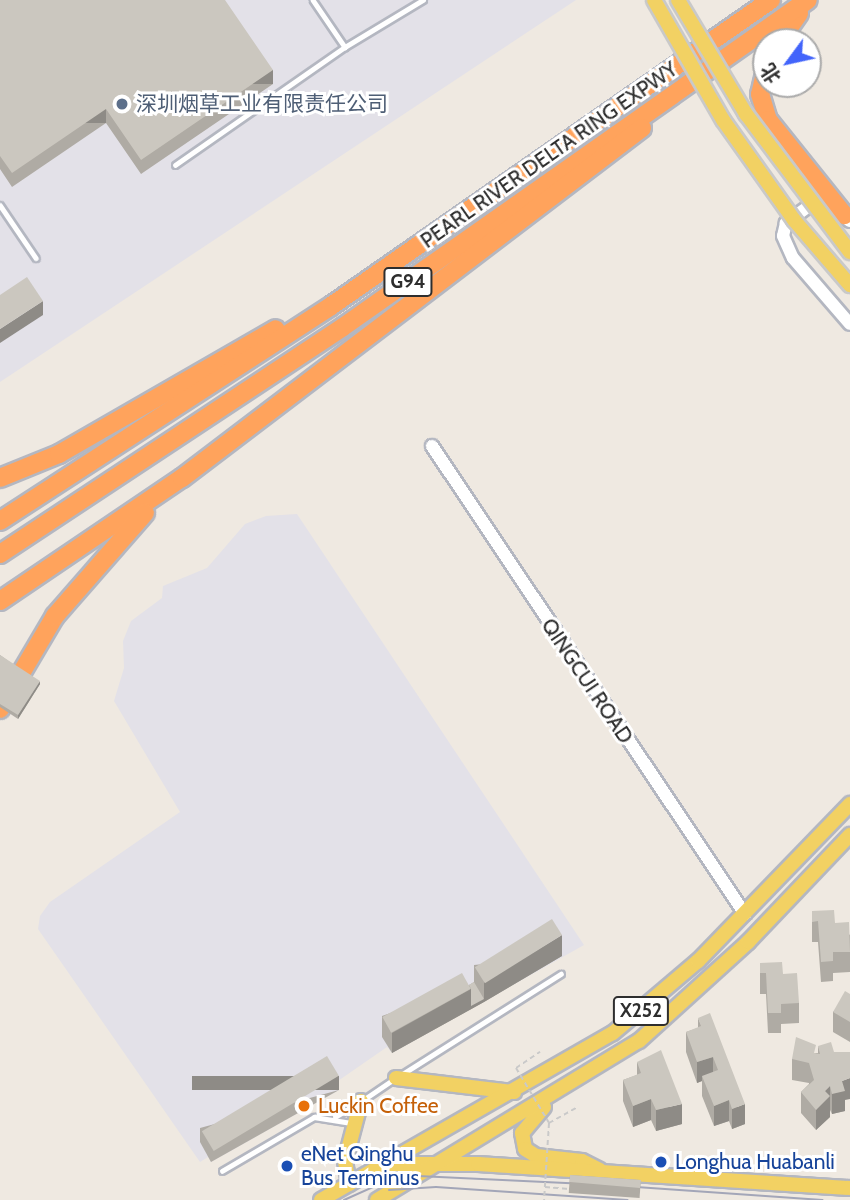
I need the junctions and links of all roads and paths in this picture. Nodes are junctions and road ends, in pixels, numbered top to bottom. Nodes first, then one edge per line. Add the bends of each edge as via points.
1 (313, 0) edge
2 (423, 0) edge
3 (654, 0) edge
4 (678, 0) edge
5 (771, 0) edge
6 (808, 0) edge
7 (789, 28) edge
8 (345, 47) junction
9 (675, 95) junction
10 (761, 98) edge
11 (175, 165) dead end
12 (0, 205) edge
13 (847, 218) edge
14 (430, 239) junction
15 (850, 252) edge
16 (36, 258) dead end
17 (850, 285) edge
18 (850, 324) edge
19 (432, 446) dead end
20 (0, 478) edge
21 (183, 478) junction
22 (0, 521) edge
23 (0, 554) edge
24 (0, 601) edge
25 (0, 709) edge
26 (850, 804) edge
27 (850, 835) edge
28 (745, 915) junction
29 (561, 974) dead end
30 (540, 1052) dead end
31 (396, 1078) junction
32 (514, 1092) junction
33 (556, 1094) junction
34 (360, 1101) junction
35 (576, 1108) dead end
36 (335, 1117) junction
37 (463, 1122) junction
38 (549, 1123) junction
39 (355, 1124) junction
40 (474, 1142) junction
41 (440, 1163) junction
42 (389, 1164) junction
43 (222, 1171) dead end
44 (604, 1173) junction
45 (349, 1184) junction
46 (545, 1187) junction
47 (850, 1188) edge
48 (570, 1189) edge
49 (321, 1200) edge
50 (377, 1200) edge
51 (544, 1200) edge

1 - 8 lane
2 - 8 lane
3 - 17 main road, bridge via 694,75 737,140 794,220
4 - 15 main road, bridge via 746,114
5 - 14 highway, PEARL RIVER DELTA RING EXPWY / G94
6 - 7 highway
6 - 9 highway, PEARL RIVER DELTA RING EXPWY / G94
8 - 11 lane
9 - 21 highway via 626,145
9 - 23 highway, PEARL RIVER DELTA RING EXPWY / G94 via 343,327
10 - 13 highway via 768,120
12 - 16 lane
13 - 18 street via 822,206 797,212 786,223 783,236 793,258
14 - 20 highway via 59,454
14 - 22 highway, PEARL RIVER DELTA RING EXPWY / G94
19 - 28 street, QINGCUI ROAD
21 - 24 highway
21 - 25 highway via 119,538 55,616
26 - 28 main road, X252
27 - 33 main road, X252 via 682,1006 639,1041
28 - 32 main road, X252 via 675,983 613,1033
29 - 31 lane
30 - 38 path, bridge via 516,1068
31 - 32 main road
31 - 34 lane
32 - 37 main road, X252
33 - 40 main road, X252
33 - 44 main road via 524,1129 524,1147 536,1156 588,1163
34 - 36 lane
34 - 39 main road
35 - 38 path
36 - 39 lane
36 - 43 lane via 314,1117
37 - 40 main road
37 - 42 main road, X252
38 - 46 path, bridge
39 - 45 main road via 345,1161
40 - 41 main road, X252
41 - 42 main road
41 - 44 main road
41 - 50 main road, X252
42 - 45 main road, X252
44 - 47 main road
45 - 49 main road, X252
46 - 48 path
46 - 51 path, bridge

